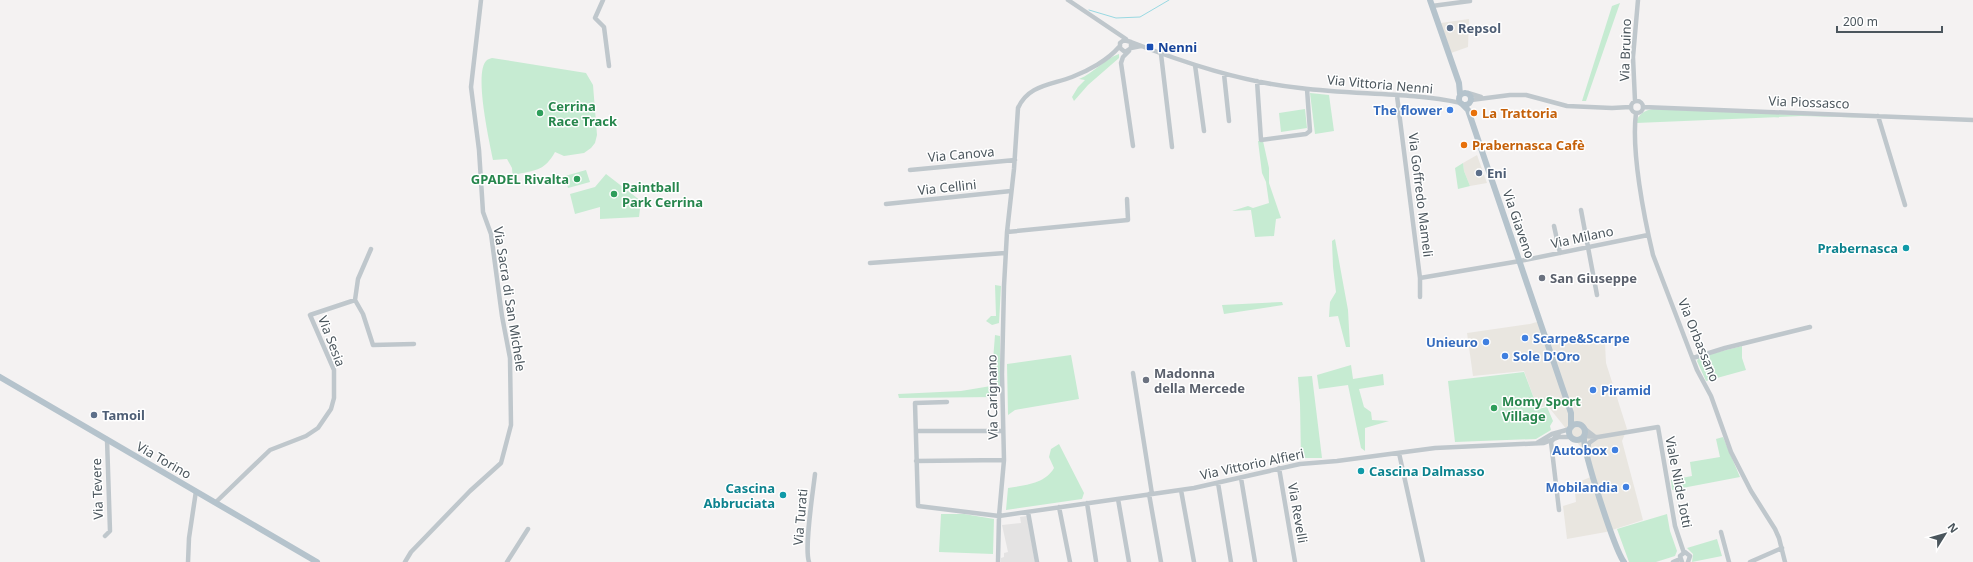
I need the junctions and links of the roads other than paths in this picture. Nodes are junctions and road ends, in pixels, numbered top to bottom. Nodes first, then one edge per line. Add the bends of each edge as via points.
1 (481, 0) edge
2 (603, 0) edge
3 (1068, 0) edge
4 (1638, 0) edge
5 (1470, 1) dead end
6 (1431, 3) edge
7 (1124, 40) junction
8 (1126, 48) junction
9 (1161, 54) junction
10 (1195, 65) junction
11 (609, 66) dead end
12 (1224, 74) junction
13 (1257, 81) junction
14 (1307, 89) junction
15 (1463, 94) junction
16 (1397, 96) junction
17 (1485, 97) junction
18 (1451, 101) junction
19 (1635, 101) junction
20 (1470, 102) junction
21 (1462, 104) junction
22 (1630, 107) junction
23 (1643, 107) junction
24 (1468, 110) junction
25 (1636, 113) junction
26 (1878, 116) junction
27 (1973, 120) edge
28 (1229, 121) dead end
29 (1204, 131) dead end
30 (1133, 146) dead end
31 (1172, 147) dead end
32 (1015, 160) junction
33 (910, 170) dead end
34 (1011, 191) junction
35 (1127, 198) dead end
36 (886, 204) dead end
37 (1905, 205) dead end
38 (1581, 210) dead end
39 (1554, 226) dead end
40 (1006, 232) junction
41 (1648, 235) junction
42 (1588, 247) junction
43 (371, 249) dead end
44 (1005, 253) junction
45 (1560, 253) junction
46 (1520, 261) junction
47 (870, 263) dead end
48 (1420, 278) junction
49 (1596, 295) dead end
50 (1420, 297) dead end
51 (355, 300) junction
52 (1810, 327) dead end
53 (414, 344) dead end
54 (1693, 358) junction
55 (1133, 373) dead end
56 (0, 377) edge
57 (947, 402) dead end
58 (1571, 413) junction
59 (1570, 428) junction
60 (1583, 430) junction
61 (916, 431) junction
62 (1003, 431) junction
63 (1559, 433) junction
64 (1598, 437) junction
65 (1573, 438) junction
66 (107, 439) junction
67 (1551, 442) junction
68 (1535, 443) junction
69 (1399, 453) junction
70 (1004, 460) junction
71 (916, 461) junction
72 (1589, 466) junction
73 (1278, 468) junction
74 (815, 474) dead end
75 (1241, 478) junction
76 (1218, 483) junction
77 (1181, 490) junction
78 (196, 491) junction
79 (1151, 494) junction
80 (1118, 499) junction
81 (216, 502) junction
82 (1087, 503) junction
83 (1059, 507) junction
84 (1559, 510) dead end
85 (1028, 512) junction
86 (999, 516) junction
87 (528, 529) dead end
88 (1721, 532) dead end
89 (105, 536) dead end
90 (1782, 548) junction
91 (1684, 553) junction
92 (1096, 561) dead end
93 (1622, 561) edge
94 (1681, 561) edge
95 (188, 562) edge
96 (317, 562) edge
97 (405, 562) edge
98 (507, 562) edge
99 (810, 562) edge
100 (998, 562) edge
101 (1037, 562) edge
102 (1070, 562) edge
103 (1129, 562) edge
104 (1162, 562) edge
105 (1194, 562) edge
106 (1231, 562) edge
107 (1255, 562) edge
108 (1295, 562) edge
109 (1423, 562) edge
110 (1673, 562) edge
111 (1688, 562) edge
112 (1729, 562) edge
113 (1750, 562) edge
114 (1785, 562) edge

1 - 97 street, Via Sacra di San Michele via 471,86 483,212 491,234 510,358 511,429 501,463 470,491 411,552
2 - 11 street via 595,18 604,27
3 - 7 street
4 - 19 street, Via Bruino via 1633,57
5 - 6 street
6 - 15 main road, Via Giaveno
7 - 8 street, Via Vittoria Nenni
7 - 8 street
8 - 9 street, Via Vittoria Nenni via 1140,46
8 - 30 street via 1121,63
8 - 32 street, Via Carignano via 1114,52 1090,69 1037,88 1025,96 1018,108
9 - 10 street, Via Vittoria Nenni
9 - 31 street
10 - 12 street, Via Vittoria Nenni
10 - 29 street
12 - 13 street, Via Vittoria Nenni
12 - 28 street
13 - 14 street, Via Vittoria Nenni
13 - 14 street, Via Vittoria Nenni via 1262,140 1306,134 1310,131
14 - 16 street, Via Vittoria Nenni
15 - 17 street
15 - 18 street
15 - 20 main road, Via Giaveno
15 - 21 main road, Via Giaveno
16 - 18 street, Via Vittoria Nenni
16 - 48 street, Via Goffredo Mameli
17 - 20 street
17 - 22 street via 1526,95 1567,106
18 - 21 street, Via Vittoria Nenni
19 - 22 street
19 - 23 street via 1641,102
20 - 21 main road
20 - 24 main road
21 - 24 main road, Via Giaveno
22 - 25 street
23 - 25 street
23 - 26 street, Via Piossasco
24 - 46 main road, Via Giaveno
25 - 41 street, Via Orbassano via 1634,139
26 - 27 street, Via Piossasco
26 - 37 street
32 - 33 street, Via Canova
32 - 34 street, Via Carignano
34 - 36 street, Via Cellini
34 - 40 street, Via Carignano
35 - 40 street via 1128,220
38 - 42 street
39 - 45 street
40 - 44 street, Via Carignano
41 - 42 street, Via Milano
41 - 54 street, Via Orbassano via 1653,255
42 - 45 street, Via Milano
42 - 49 street
43 - 51 street via 358,280
44 - 47 street
44 - 62 street, Via Carignano
45 - 46 street, Via Milano
46 - 48 street, Via Milano
46 - 58 main road, Via Giaveno
48 - 50 street, Via Goffredo Mameli
51 - 53 street via 374,345
51 - 81 street, Via Sesia via 310,315 334,370 334,398 331,409 322,423 306,436 270,450
52 - 54 street
54 - 90 street, Via Orbassano via 1711,396 1731,452 1775,529
55 - 79 street
56 - 66 main road, Via Torino
57 - 61 street via 915,403
58 - 59 main road, Via Giaveno
58 - 60 main road, Via Giaveno
59 - 60 main road via 1574,425
59 - 63 street, Via Vittorio Alfieri
59 - 65 main road, Via Giaveno
60 - 64 street
60 - 65 main road via 1580,440
60 - 72 main road, Via Giaveno
61 - 62 street
61 - 71 street
62 - 70 street, Via Carignano
63 - 67 street, Via Vittorio Alfieri
63 - 68 street, Via Vittorio Alfieri
64 - 72 street, Via Giaveno via 1587,445
64 - 91 street, Viale Nilde Iotti via 1658,427 1675,526
65 - 67 street, Via Vittorio Alfieri via 1560,437
65 - 72 main road, Via Giaveno via 1580,446
66 - 78 main road, Via Torino
66 - 89 street, Via Tevere via 110,531
67 - 68 street, Via Vittorio Alfieri
67 - 84 street
68 - 69 street, Via Vittorio Alfieri via 1435,448
69 - 73 street, Via Vittorio Alfieri
69 - 109 street
70 - 71 street
70 - 86 street, Via Carignano
71 - 86 street, Via Vittorio Alfieri via 918,506
72 - 93 main road, Via Giaveno
73 - 75 street, Via Vittorio Alfieri
73 - 108 street, Via Revelli
74 - 99 street, Via Turati via 809,527
75 - 76 street, Via Vittorio Alfieri
75 - 107 street
76 - 77 street, Via Vittorio Alfieri
76 - 106 street
77 - 79 street, Via Vittorio Alfieri
77 - 105 street
78 - 81 main road, Via Torino
78 - 95 street
79 - 80 street, Via Vittorio Alfieri
79 - 104 street
80 - 82 street, Via Vittorio Alfieri
80 - 103 street
81 - 96 main road, Via Torino
82 - 83 street, Via Vittorio Alfieri
82 - 92 street
83 - 85 street, Via Vittorio Alfieri
83 - 102 street
85 - 86 street, Via Vittorio Alfieri
85 - 101 street
86 - 100 street, Via Carignano
87 - 98 street
88 - 112 street
90 - 113 street
90 - 114 street, Via Orbassano
91 - 94 street via 1681,554
91 - 111 street, Viale Nilde Iotti via 1690,556
94 - 110 street

